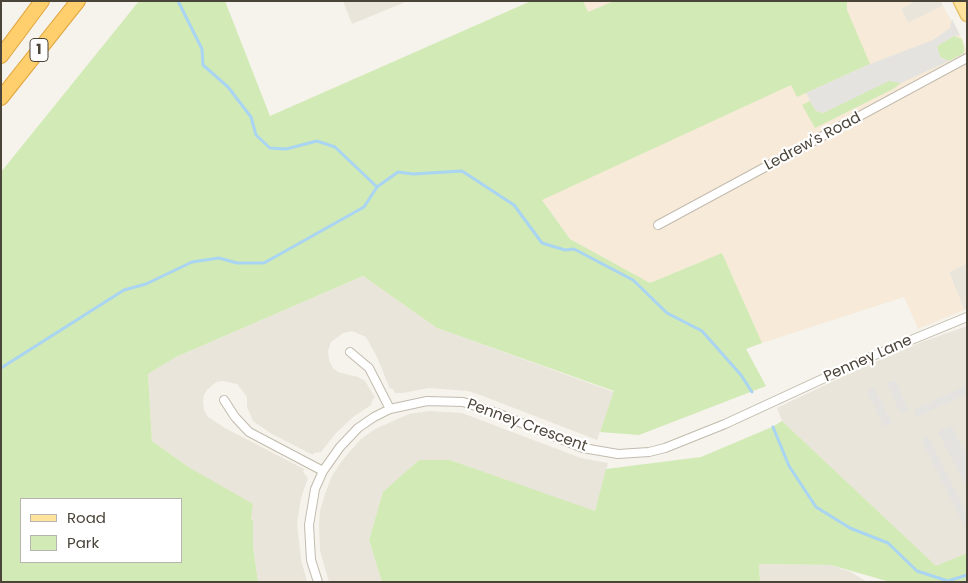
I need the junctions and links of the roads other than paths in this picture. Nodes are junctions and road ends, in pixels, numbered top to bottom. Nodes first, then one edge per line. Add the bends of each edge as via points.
1 (42, 1) edge
2 (78, 1) edge
3 (960, 1) edge
4 (967, 15) edge
5 (1, 56) edge
6 (967, 58) edge
7 (1, 98) edge
8 (658, 225) dead end
9 (967, 317) edge
10 (350, 352) dead end
11 (224, 400) dead end
12 (771, 402) joint
13 (390, 409) junction
14 (323, 471) junction
15 (318, 582) edge

1 - 5 highway, 1
2 - 7 highway, 1
3 - 4 main road
6 - 8 street, Ledrew's Road
9 - 12 street, Penney Lane
10 - 13 street via 369,368
11 - 14 street via 249,432
12 - 13 street, Penney Crescent via 665,448 634,454 583,448 463,402 426,401
13 - 14 street, Penney Crescent via 358,428
14 - 15 street, Penney Crescent via 315,489 309,525

